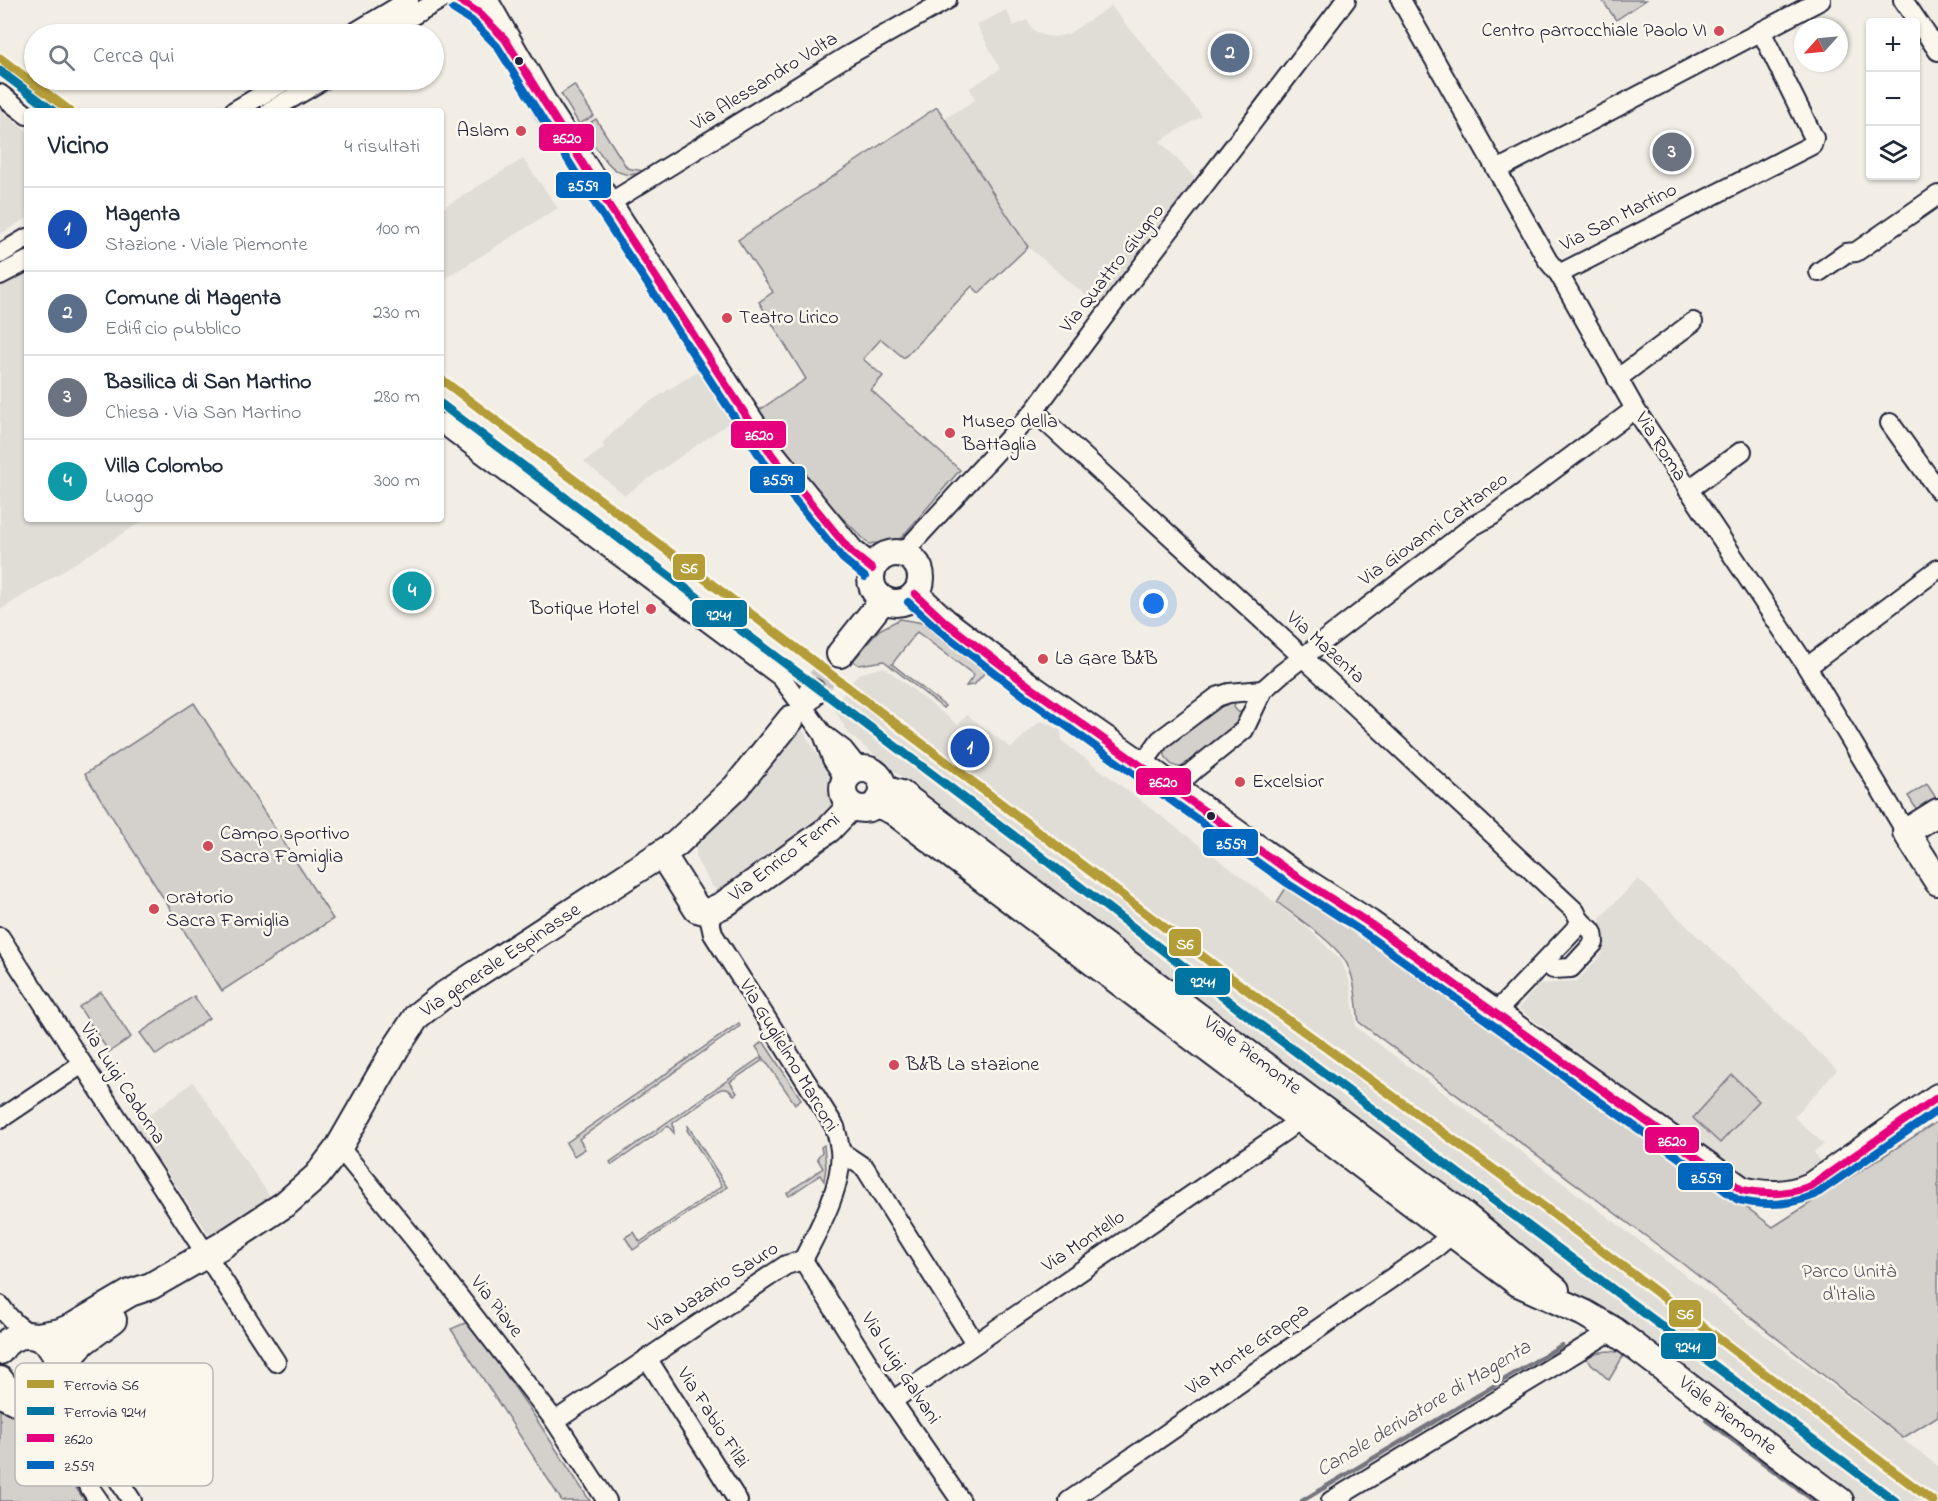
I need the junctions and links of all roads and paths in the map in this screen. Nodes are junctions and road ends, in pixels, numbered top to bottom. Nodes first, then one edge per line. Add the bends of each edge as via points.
1 (409, 0) edge
2 (440, 0) edge
3 (459, 0) edge
4 (484, 0) edge
5 (947, 0) edge
6 (1346, 0) edge
7 (1401, 0) edge
8 (1821, 0) edge
9 (1904, 0) edge
10 (386, 15) junction
11 (370, 24) edge
12 (379, 24) edge
13 (398, 24) edge
14 (1761, 31) junction
15 (506, 39) junction
16 (1938, 51) edge
17 (270, 90) edge
18 (306, 90) edge
19 (0, 94) edge
20 (239, 108) edge
21 (275, 108) edge
22 (24, 113) edge
23 (1497, 170) junction
24 (1938, 195) edge
25 (608, 204) junction
26 (24, 240) edge
27 (0, 254) edge
28 (24, 263) edge
29 (1819, 272) dead end
30 (1559, 274) junction
31 (0, 275) edge
32 (1693, 322) dead end
33 (1617, 379) junction
34 (1635, 409) junction
35 (1034, 411) junction
36 (1890, 423) dead end
37 (444, 425) edge
38 (1742, 451) dead end
39 (1688, 490) junction
40 (1938, 490) edge
41 (902, 554) junction
42 (872, 569) junction
43 (1938, 569) edge
44 (915, 594) junction
45 (883, 600) junction
46 (840, 654) tunnel mouth
47 (1301, 658) junction
48 (1807, 667) junction
49 (1263, 690) junction
50 (791, 719) dead end
51 (1142, 765) junction
52 (852, 774) junction
53 (1174, 788) junction
54 (880, 797) junction
55 (851, 806) junction
56 (1938, 812) edge
57 (1906, 832) junction
58 (669, 849) junction
59 (1938, 882) edge
60 (713, 910) junction
61 (0, 937) edge
62 (1495, 1013) junction
63 (82, 1064) junction
64 (1938, 1097) edge
65 (1305, 1109) junction
66 (0, 1119) edge
67 (339, 1147) junction
68 (841, 1152) junction
69 (1459, 1225) junction
70 (206, 1254) junction
71 (803, 1260) junction
72 (151, 1286) junction
73 (0, 1305) edge
74 (1613, 1330) junction
75 (37, 1336) junction
76 (975, 1343) junction
77 (0, 1350) edge
78 (647, 1358) junction
79 (276, 1362) dead end
80 (58, 1363) edge
81 (65, 1363) edge
82 (892, 1401) junction
83 (555, 1421) junction
84 (89, 1486) edge
85 (122, 1486) edge
86 (99, 1501) edge
87 (132, 1501) edge
88 (607, 1501) edge
89 (738, 1501) edge
90 (961, 1501) edge
91 (1069, 1501) edge
92 (1331, 1501) edge
93 (1840, 1501) edge

1 - 10 street
2 - 13 street
3 - 15 street
4 - 15 street
5 - 25 street, Via Alessandro Volta via 847,56
6 - 35 street, Via Quattro Giugno
7 - 23 street, Via Roma
8 - 14 street
9 - 16 street
10 - 11 street
10 - 12 street
14 - 23 street
14 - 30 street, Via San Martino via 1814,138 1812,145
15 - 25 street
17 - 20 street
18 - 21 street
19 - 22 street
23 - 30 street, Via Roma
24 - 29 street via 1856,252 1846,253
25 - 42 street via 772,455 851,552
26 - 27 street
28 - 31 street
30 - 33 street, Via Roma
32 - 33 street
33 - 34 street, Via Roma
34 - 39 street, Via Roma
34 - 47 street, Via Giovanni Cattaneo via 1473,526
35 - 41 street, Via Quattro Giugno
35 - 47 street, Via Mazenta
36 - 40 street
37 - 52 street via 781,676 823,734 844,750
38 - 39 street
39 - 48 street, Via Roma
41 - 42 street via 885,555
41 - 44 street via 920,571
42 - 45 street via 873,589
43 - 48 street
44 - 45 street via 901,603
44 - 51 street via 1000,664
45 - 46 street
47 - 49 street, Via Giovanni Cattaneo
47 - 62 street, Via Mazenta via 1536,874 1575,911 1581,923 1592,929 1594,943 1571,968 1553,969 1545,962
48 - 57 street, Via Roma
49 - 51 street via 1217,697 1160,740
49 - 53 street, Via Giovanni Cattaneo via 1244,730
50 - 58 street, Via generale Espinasse via 736,787
51 - 53 street
52 - 54 street via 868,770 876,774 881,781
52 - 55 street via 843,787
53 - 62 street
54 - 55 street via 864,810
54 - 65 street, Viale Piemonte via 901,794
55 - 60 street, Via Enrico Fermi via 830,829
56 - 57 street
57 - 59 street, Via Roma
58 - 60 street, Via Guglielmo Marconi
58 - 67 street, Via generale Espinasse via 417,1016
60 - 68 street, Via Guglielmo Marconi via 713,934 836,1127
61 - 63 street, Via Luigi Cadorna
62 - 64 street via 1725,1179 1742,1190 1761,1195 1777,1196 1811,1186
63 - 66 street
63 - 70 street, Via Luigi Cadorna
65 - 69 street, Viale Piemonte
65 - 76 street, Via Montello via 1286,1130
67 - 70 street, Via generale Espinasse via 317,1176 285,1204
67 - 83 street, Via Piave
68 - 71 street, Via Nazario Sauro via 836,1186
68 - 76 street, Via Guglielmo Marconi via 865,1168
69 - 74 street, Viale Piemonte
69 - 91 street, Via Monte Grappa via 1428,1252
70 - 72 street, Via generale Espinasse
70 - 79 street, Via Luigi Cadorna
71 - 78 street, Via Nazario Sauro via 786,1265
71 - 82 street, Via Luigi Galvani
72 - 75 street, Via generale Espinasse via 130,1293 74,1326
72 - 81 street, Via generale Espinasse via 141,1299 83,1342
73 - 75 street via 15,1324
74 - 92 street
74 - 93 street, Viale Piemonte
75 - 77 street, Via generale Espinasse via 10,1339
75 - 80 street via 45,1341
76 - 82 street, Via Montello
78 - 83 street, Via Nazario Sauro
78 - 89 street, Via Fabio Filzi
82 - 90 street, Via Luigi Galvani
83 - 88 street, Via Piave
84 - 86 street
85 - 87 street

